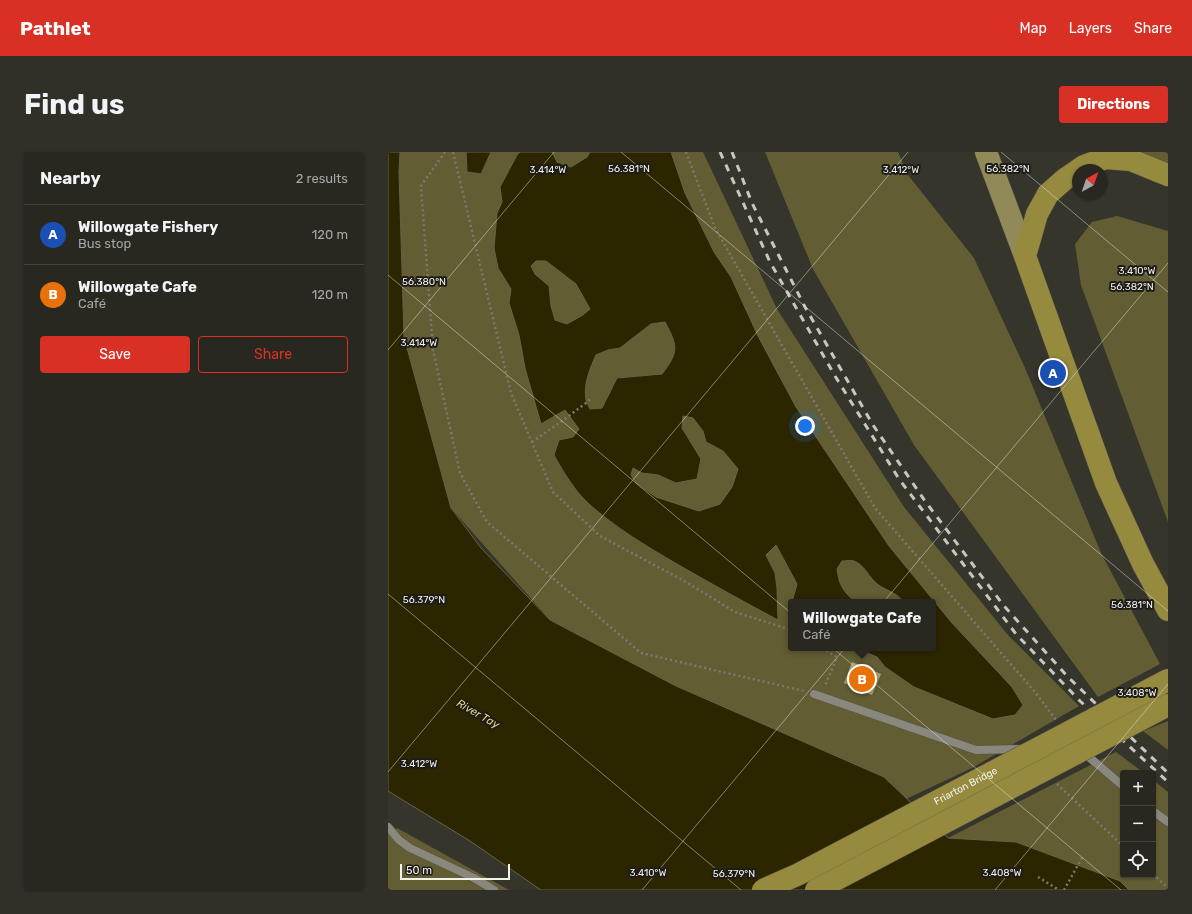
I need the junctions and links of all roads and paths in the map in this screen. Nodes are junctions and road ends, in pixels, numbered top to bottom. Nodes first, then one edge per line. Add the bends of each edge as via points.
1 (445, 152) edge
2 (453, 152) edge
3 (686, 152) edge
4 (986, 152) edge
5 (1126, 156) edge
6 (1168, 176) edge
7 (1025, 256) junction
8 (591, 400) dead end
9 (532, 442) junction
10 (1168, 610) edge
11 (788, 629) edge
12 (827, 651) edge
13 (1168, 680) edge
14 (817, 695) junction
15 (1168, 706) edge
16 (1058, 722) dead end
17 (1076, 746) dead end
18 (1060, 747) dead end
19 (1054, 781) dead end
20 (1120, 783) edge
21 (1156, 814) edge
22 (1168, 822) edge
23 (388, 828) edge
24 (1120, 843) edge
25 (1083, 856) dead end
26 (1038, 876) dead end
27 (1156, 877) edge
28 (1168, 888) edge
29 (494, 890) edge
30 (764, 890) edge
31 (816, 890) edge
32 (1059, 890) edge
33 (1064, 890) edge

1 - 14 path via 422,186 433,350 460,473 487,522 641,653
2 - 9 path via 511,393
3 - 16 path via 715,228 875,508 1035,692
4 - 7 main road
5 - 6 highway
5 - 7 highway via 1106,158 1084,166 1048,194 1037,214
7 - 10 highway via 1106,483 1143,564
8 - 9 path
9 - 11 path via 553,492 600,536 686,582 735,612
12 - 14 path via 837,657
13 - 30 highway, Friarton Bridge, bridge
14 - 18 lane via 976,750
15 - 31 highway, bridge
17 - 20 lane
19 - 24 path
21 - 22 lane
23 - 29 lane via 410,848
25 - 33 path
26 - 32 path
27 - 28 path

